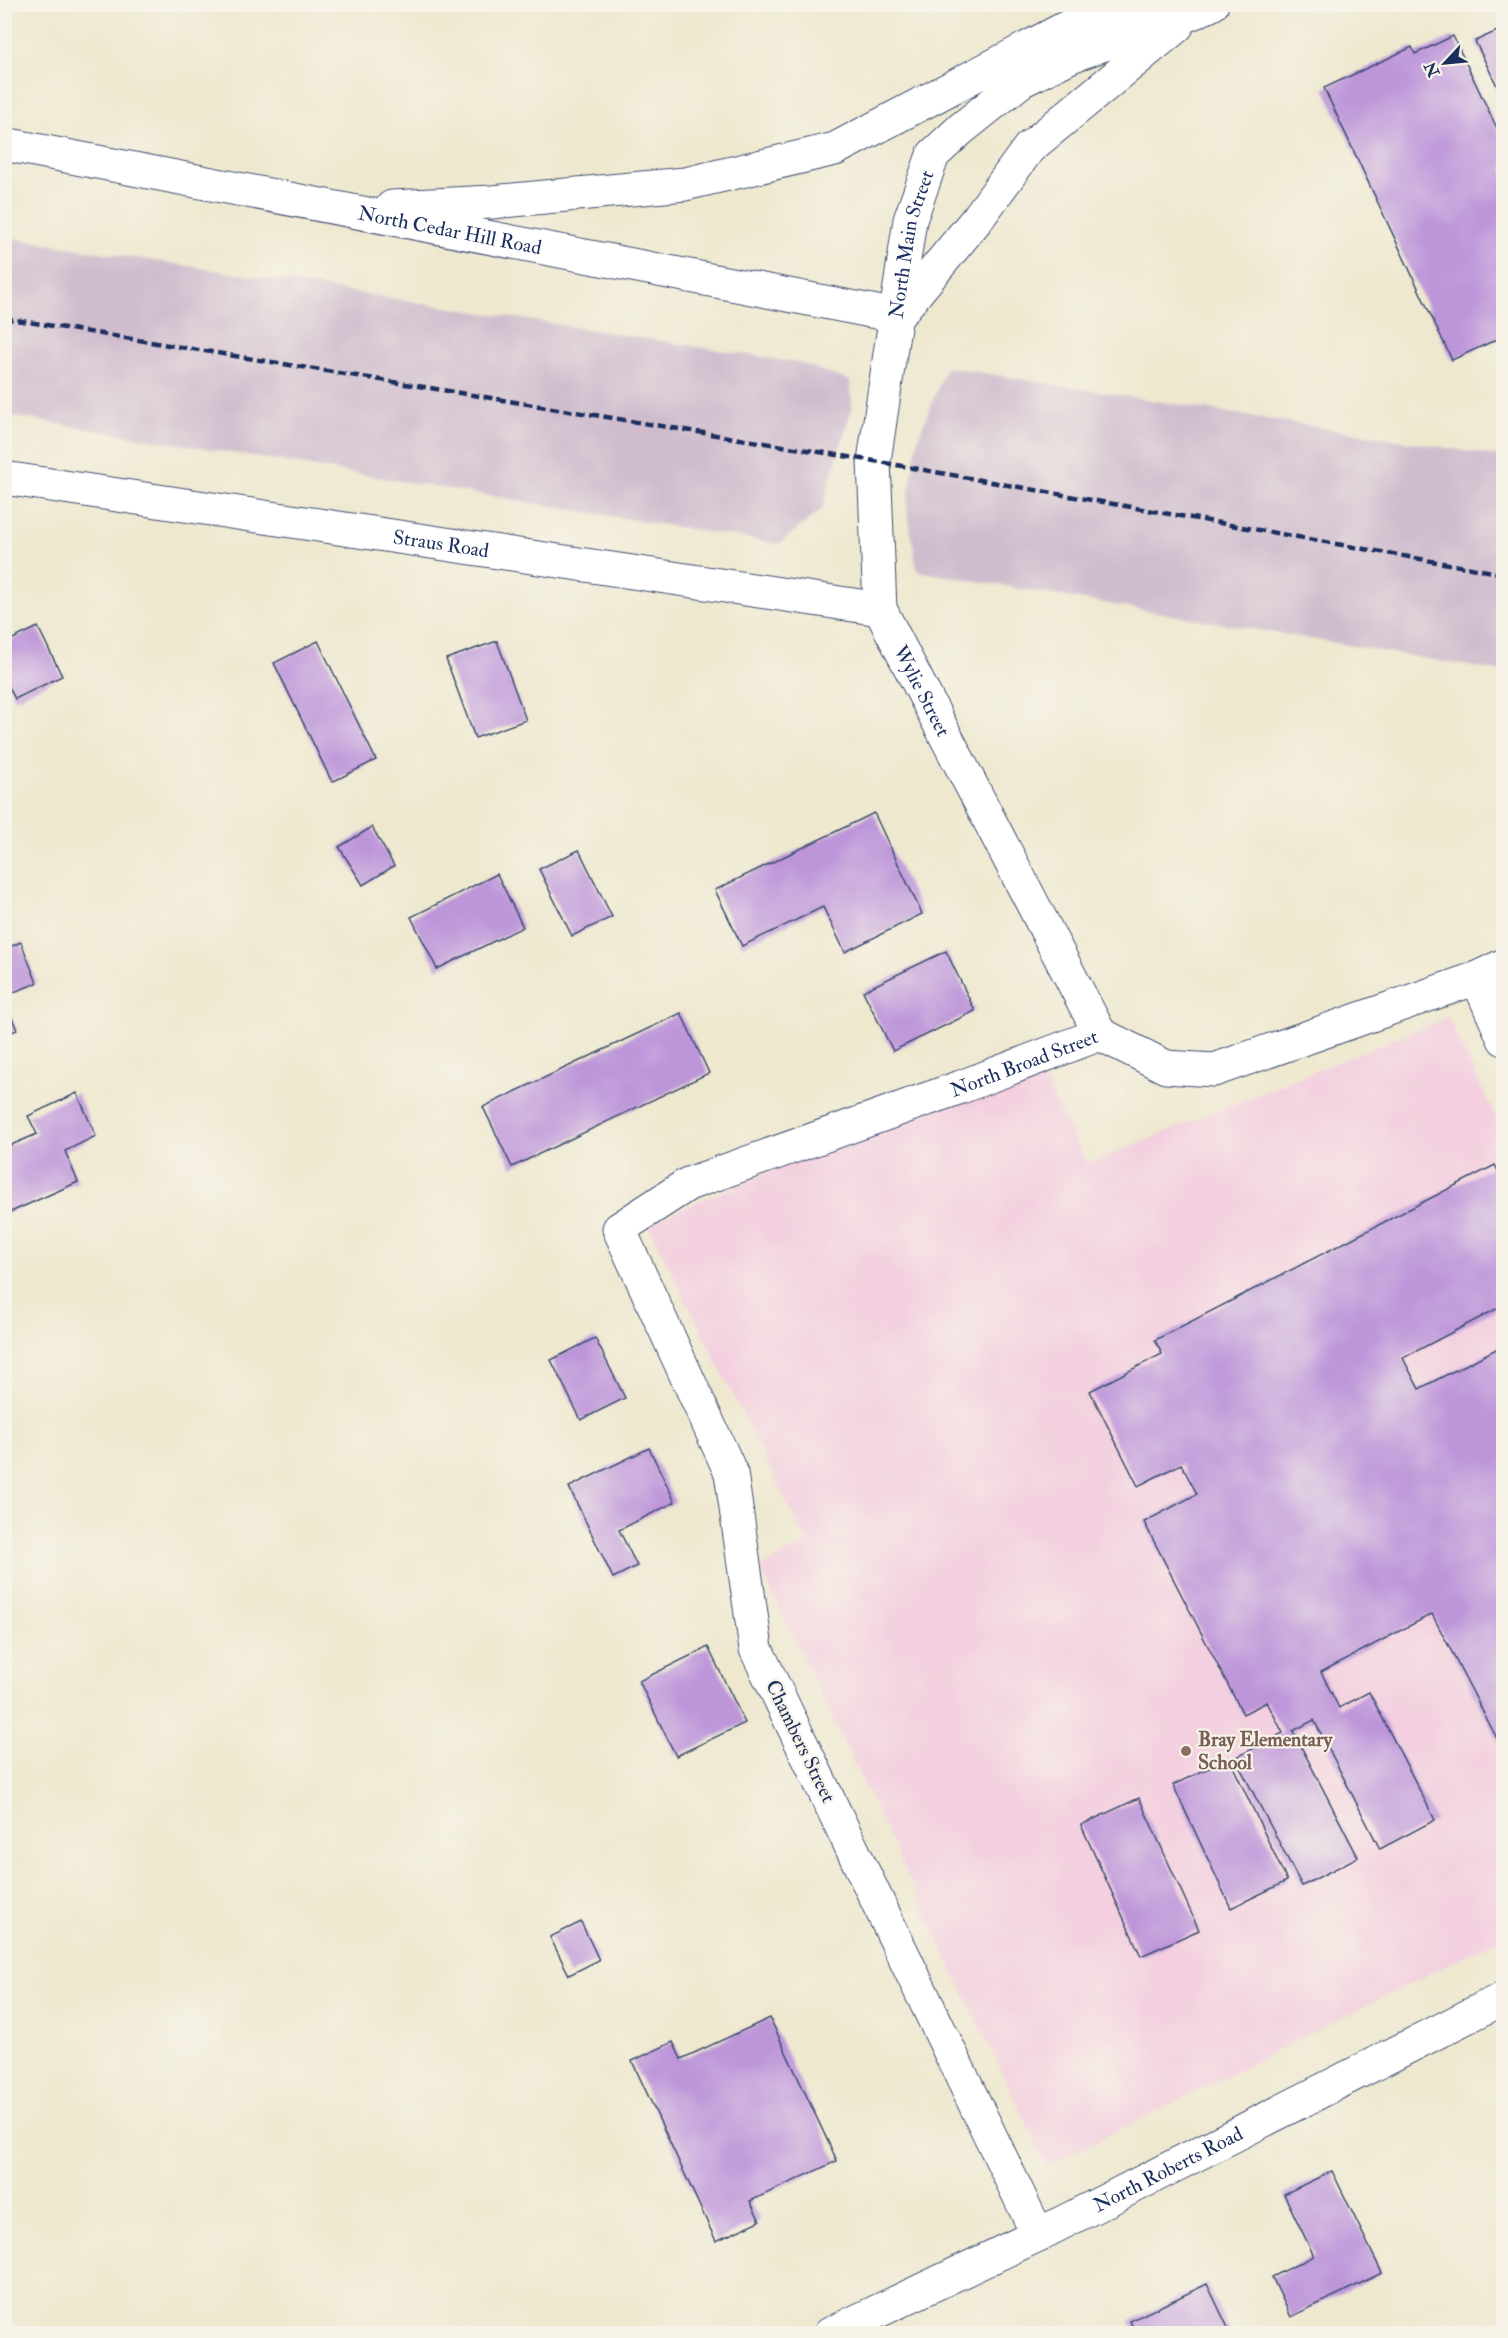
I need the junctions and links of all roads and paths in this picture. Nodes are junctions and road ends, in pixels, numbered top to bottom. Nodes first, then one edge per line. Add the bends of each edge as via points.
1 (1202, 9) edge
2 (4, 144) edge
3 (343, 210) junction
4 (897, 316) junction
5 (4, 478) edge
6 (880, 609) junction
7 (1490, 971) edge
8 (1100, 1034) junction
9 (1503, 1039) edge
10 (619, 1229) joint
11 (1503, 1998) edge
12 (1038, 2235) junction
13 (830, 2334) edge

1 - 3 street via 1094,13 835,149 731,174 685,184 492,202
1 - 4 street, North Main Street via 1029,148 978,218
1 - 4 street, North Main Street via 1071,56 1022,81 933,155 910,220
2 - 3 street, North Cedar Hill Road
3 - 4 street, North Cedar Hill Road
4 - 6 street, Wylie Street via 874,461
5 - 6 street, Straus Road
6 - 8 street, Wylie Street
7 - 8 street, North Broad Street via 1214,1070 1167,1067
7 - 9 street
8 - 10 street, North Broad Street via 688,1184
10 - 12 street, Chambers Street via 731,1473 756,1649
11 - 12 street, North Roberts Road
12 - 13 street, North Roberts Road

